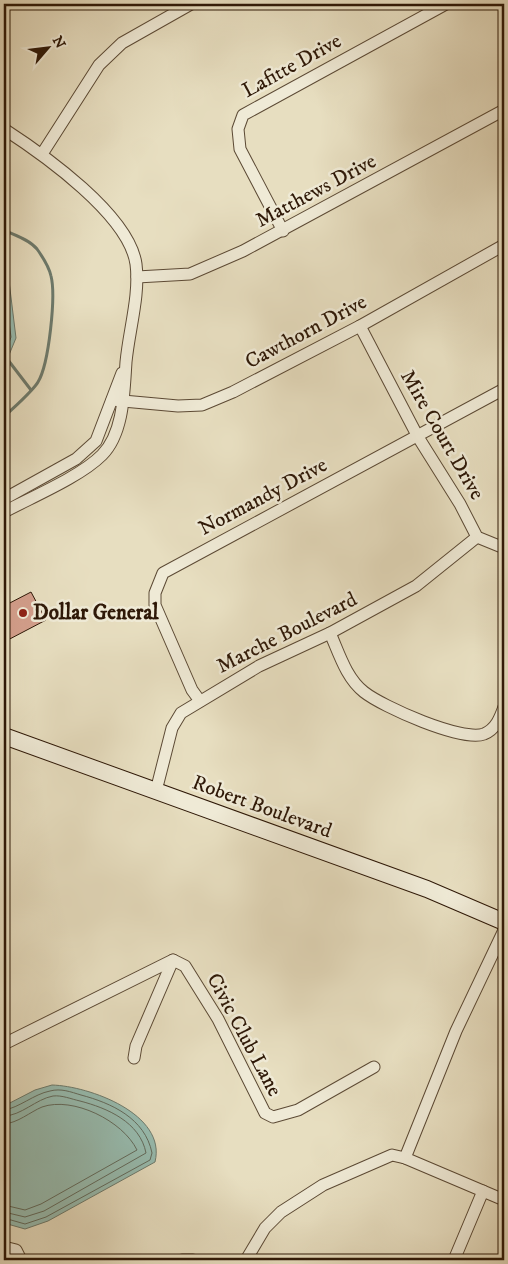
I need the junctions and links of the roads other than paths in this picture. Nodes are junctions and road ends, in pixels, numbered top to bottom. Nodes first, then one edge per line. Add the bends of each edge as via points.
1 (191, 4) edge
2 (446, 4) edge
3 (504, 110) edge
4 (4, 129) edge
5 (42, 154) junction
6 (283, 231) junction
7 (504, 245) edge
8 (137, 278) junction
9 (360, 326) junction
10 (126, 362) junction
11 (504, 389) edge
12 (112, 400) junction
13 (124, 402) junction
14 (418, 437) junction
15 (42, 486) junction
16 (4, 499) edge
17 (4, 512) edge
18 (477, 537) junction
19 (504, 548) edge
20 (330, 633) junction
21 (200, 701) junction
22 (504, 707) edge
23 (4, 736) edge
24 (156, 791) junction
25 (504, 922) edge
26 (504, 930) edge
27 (173, 960) junction
28 (4, 1044) edge
29 (134, 1058) dead end
30 (374, 1067) dead end
31 (405, 1158) junction
32 (483, 1191) junction
33 (504, 1200) edge
34 (4, 1247) edge
35 (21, 1260) edge
36 (182, 1260) edge
37 (192, 1260) edge
38 (246, 1260) edge
39 (454, 1260) edge

1 - 5 street via 122,43 99,65
2 - 6 street, Lafitte Drive via 243,115 238,129 240,149
3 - 6 street, Matthews Drive
4 - 5 street
5 - 8 street via 124,232 131,244
6 - 8 street, Matthews Drive via 190,274
7 - 9 street, Cawthorn Drive
8 - 10 street
9 - 13 street, Cawthorn Drive via 202,405
9 - 14 street, Mire Court Drive
10 - 12 street
10 - 13 street
11 - 14 street, Normandy Drive
12 - 13 street, Cawthorn Drive
12 - 15 street via 96,441
13 - 15 street via 111,445 102,456 84,469
14 - 18 street, Mire Court Drive
14 - 21 street, Normandy Drive via 163,573 154,593 155,605 192,690
15 - 16 street
15 - 17 street
18 - 19 street
18 - 20 street, Marche Boulevard via 416,586
20 - 21 street, Marche Boulevard via 259,666
20 - 22 street via 350,677 364,692 420,722 472,737 494,728
21 - 24 street, Marche Boulevard via 181,713 172,728
23 - 24 main road, Robert Boulevard
24 - 25 main road, Robert Boulevard via 427,889
26 - 31 street via 456,1031
27 - 28 street
27 - 29 street via 136,1046
27 - 30 street, Civic Club Lane via 185,966 218,1018 265,1113 273,1117 298,1110
31 - 32 street
31 - 38 street via 392,1155 323,1185 281,1212 265,1228
32 - 33 street
32 - 39 street
34 - 35 street via 16,1250
36 - 37 street

